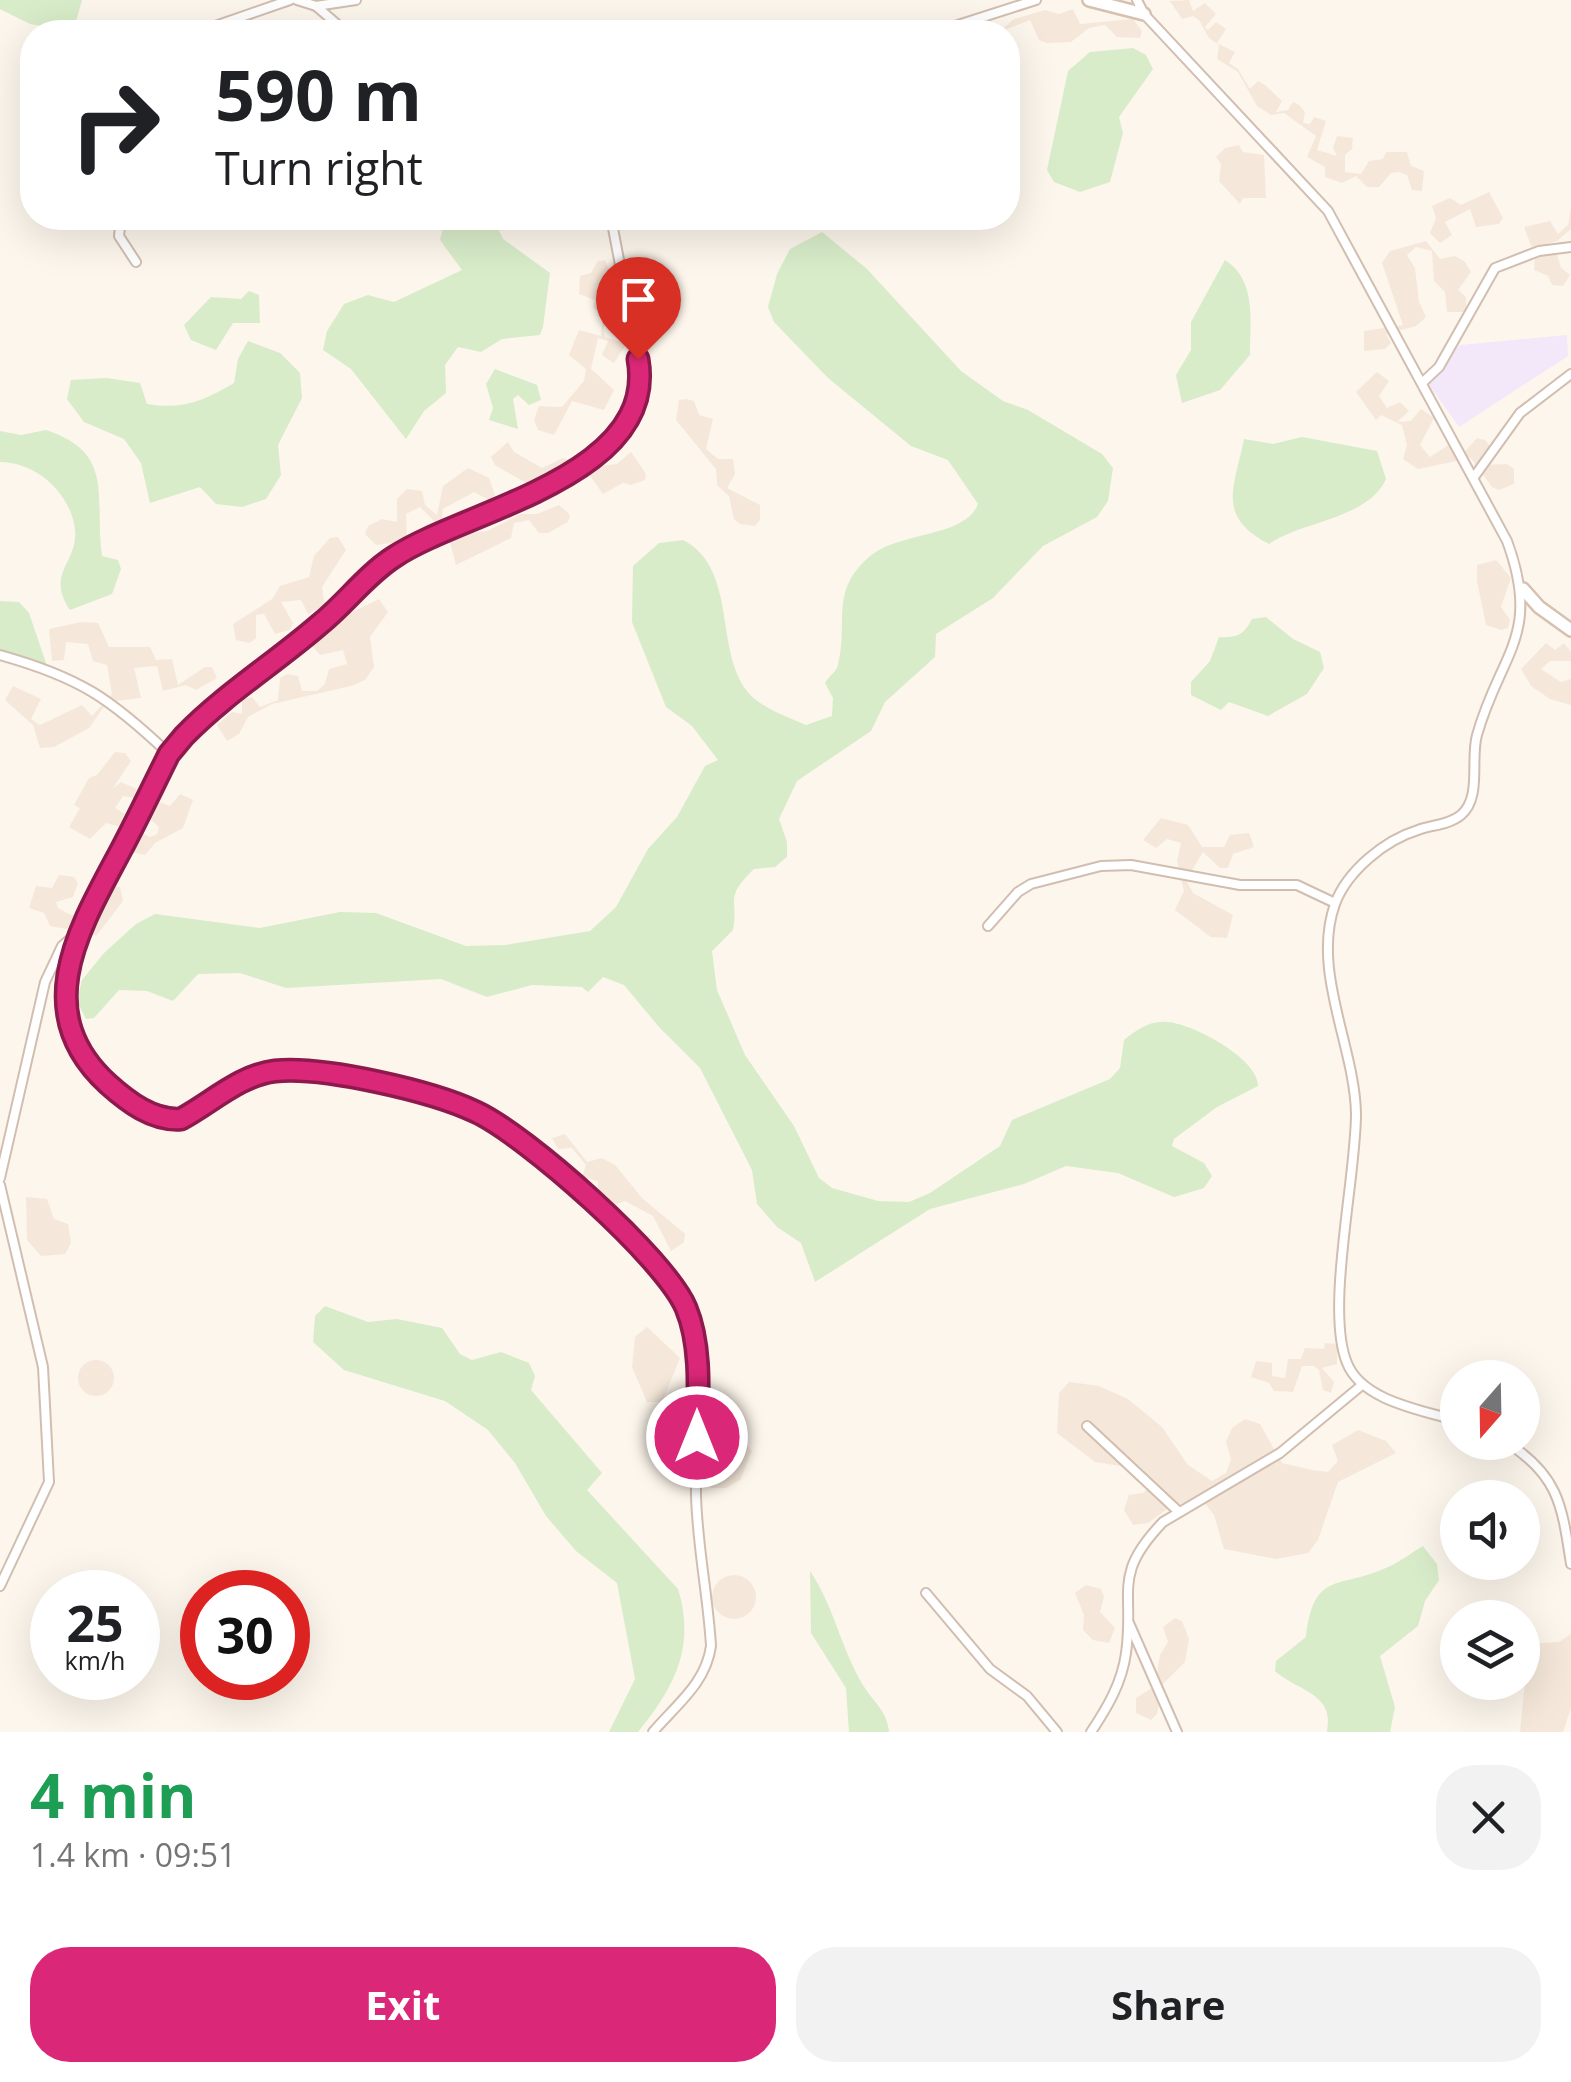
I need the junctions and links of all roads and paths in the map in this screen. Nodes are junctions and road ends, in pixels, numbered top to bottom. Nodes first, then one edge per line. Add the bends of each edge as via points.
1 (293, 0) edge
2 (356, 0) edge
3 (1036, 0) edge
4 (1089, 0) edge
5 (1136, 0) edge
6 (316, 6) junction
7 (1144, 14) junction
8 (234, 20) edge
9 (332, 20) edge
10 (974, 20) edge
11 (119, 230) edge
12 (613, 230) edge
13 (1571, 246) edge
14 (136, 262) dead end
15 (1571, 374) edge
16 (1422, 383) junction
17 (1474, 478) junction
18 (1523, 588) junction
19 (1571, 630) edge
20 (0, 655) edge
21 (169, 754) junction
22 (1336, 903) junction
23 (988, 926) dead end
24 (79, 931) junction
25 (1, 1162) edge
26 (0, 1182) edge
27 (1362, 1385) junction
28 (1440, 1414) edge
29 (1087, 1426) dead end
30 (1529, 1460) edge
31 (1179, 1512) junction
32 (1571, 1564) edge
33 (0, 1586) edge
34 (926, 1593) dead end
35 (1128, 1619) junction
36 (653, 1732) edge
37 (1057, 1732) edge
38 (1090, 1732) edge
39 (1177, 1732) edge

1 - 6 street
1 - 8 street
2 - 6 street
3 - 10 street
4 - 7 street
5 - 7 street
6 - 9 street
7 - 16 street via 1315,193
11 - 14 street
12 - 21 street via 642,379 628,419 607,444 547,488 398,554 234,690
13 - 16 street via 1495,268 1446,358
15 - 17 street via 1520,413
16 - 17 street
17 - 18 street
18 - 19 street
18 - 22 street via 1510,654 1476,737 1469,802 1461,815 1379,851
20 - 21 street via 83,683
21 - 24 street
22 - 23 street via 1296,885 1240,885 1131,865 1100,866 1032,884
22 - 27 street via 1334,989 1356,1115 1340,1318 1347,1364
24 - 25 street via 62,946 46,982
24 - 36 street via 66,986 73,1039 102,1078 135,1105 181,1119 252,1076 295,1070 450,1101 510,1133 585,1194 677,1290 688,1310 696,1366 696,1497 711,1646 698,1684
25 - 26 street
26 - 33 street via 42,1367 49,1482
27 - 28 street
27 - 31 street via 1280,1453
29 - 31 street
30 - 32 street via 1554,1488
31 - 35 street via 1162,1522 1136,1556 1126,1583
34 - 37 street via 990,1669 1027,1696
35 - 38 street via 1121,1676
35 - 39 street

